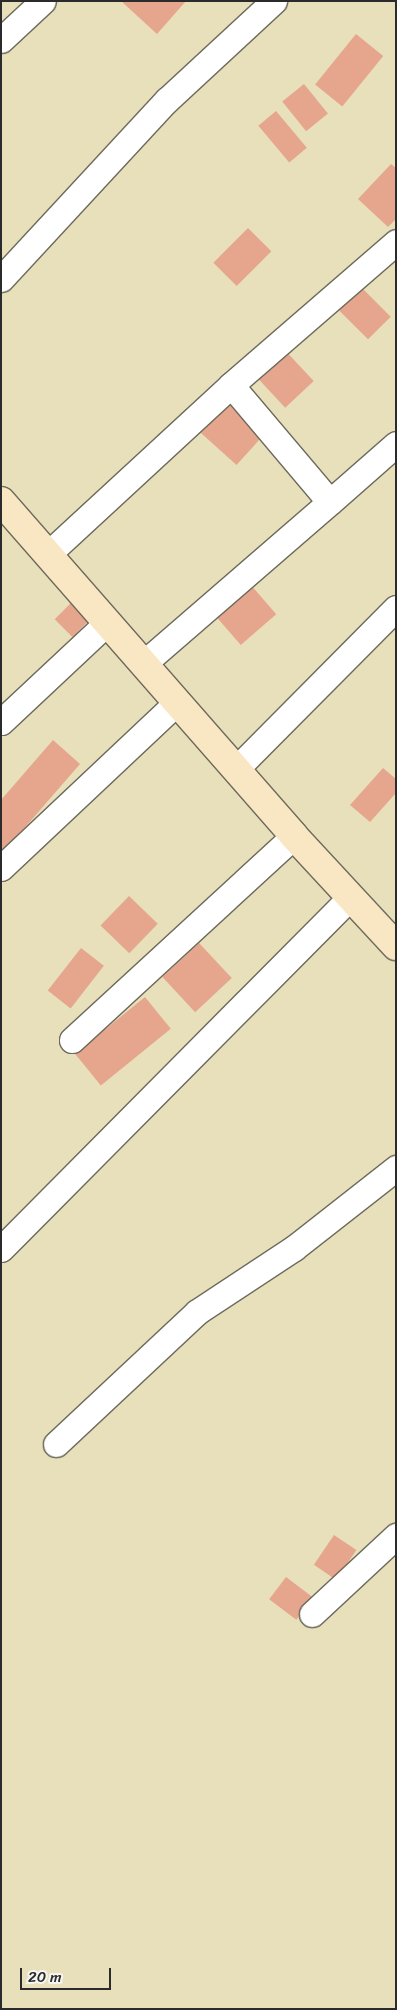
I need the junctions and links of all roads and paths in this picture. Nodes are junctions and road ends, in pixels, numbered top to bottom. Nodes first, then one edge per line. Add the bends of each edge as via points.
1 (43, 1) edge
2 (274, 1) edge
3 (1, 40) edge
4 (396, 242) edge
5 (1, 279) edge
6 (231, 385) junction
7 (396, 444) edge
8 (1, 500) edge
9 (330, 502) junction
10 (48, 554) junction
11 (396, 608) edge
12 (108, 622) junction
13 (144, 663) junction
14 (177, 702) junction
15 (1, 722) edge
16 (236, 769) junction
17 (294, 836) junction
18 (1, 868) edge
19 (350, 898) junction
20 (394, 942) edge
21 (72, 1040) dead end
22 (396, 1168) edge
23 (1, 1249) edge
24 (56, 1444) dead end
25 (396, 1536) edge
26 (312, 1614) dead end

1 - 3 street
2 - 5 street via 166,100
4 - 6 street
6 - 9 street
6 - 10 street
7 - 9 street
8 - 10 main road
9 - 13 street
10 - 12 main road
11 - 16 street
12 - 13 main road
12 - 15 street
13 - 14 main road
14 - 16 main road
14 - 18 street
16 - 17 main road
17 - 19 main road
17 - 21 street
19 - 20 main road
19 - 23 street
22 - 24 street via 294,1248 197,1312
25 - 26 street

